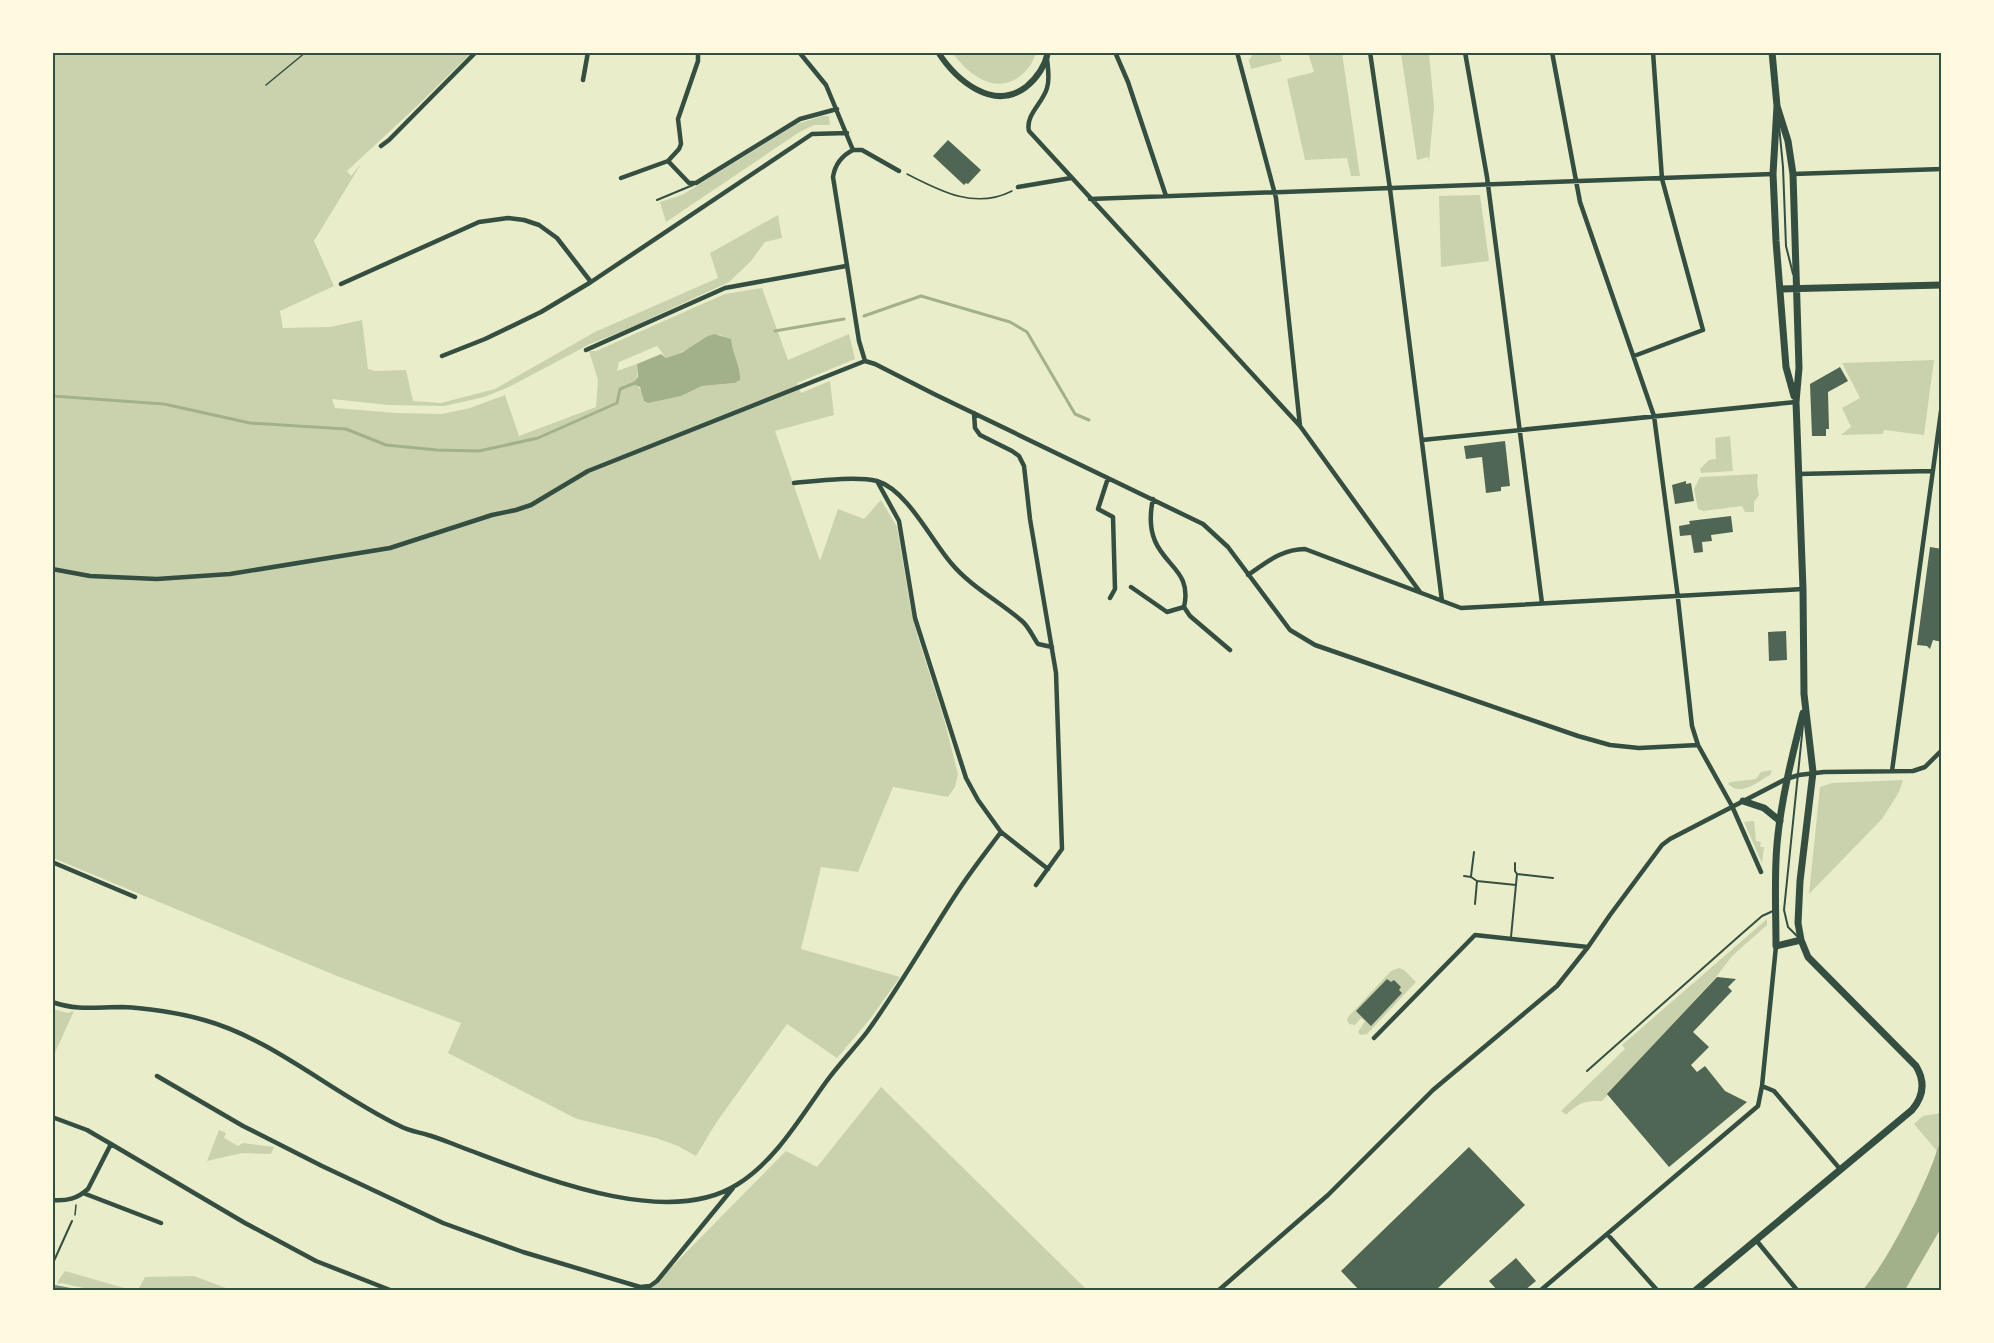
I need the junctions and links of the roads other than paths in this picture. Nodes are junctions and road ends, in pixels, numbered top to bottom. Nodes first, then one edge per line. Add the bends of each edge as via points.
1 (476, 52) edge
2 (588, 52) edge
3 (698, 52) edge
4 (799, 52) edge
5 (938, 52) edge
6 (1115, 52) edge
7 (1370, 52) edge
8 (1465, 52) edge
9 (1552, 52) edge
10 (1653, 52) edge
11 (1772, 52) edge
12 (1239, 54) edge
13 (1048, 56) edge
14 (583, 80) dead end
15 (1777, 106) junction
16 (837, 110) junction
17 (847, 133) junction
18 (381, 146) dead end
19 (852, 150) junction
20 (668, 161) junction
21 (1941, 169) edge
22 (899, 171) road end
23 (1773, 174) junction
24 (1793, 174) junction
25 (621, 178) dead end
26 (1071, 178) junction
27 (1662, 179) junction
28 (1575, 182) junction
29 (696, 183) junction
30 (1488, 186) junction
31 (1018, 187) road end
32 (1390, 189) junction
33 (1275, 192) junction
34 (1166, 196) junction
35 (1090, 199) junction
36 (657, 200) dead end
37 (846, 266) junction
38 (591, 282) junction
39 (341, 284) dead end
40 (1941, 285) edge
41 (1780, 289) junction
42 (1797, 289) junction
43 (585, 350) dead end
44 (442, 356) dead end
45 (1634, 356) junction
46 (865, 361) junction
47 (1796, 402) junction
48 (1941, 404) edge
49 (974, 413) junction
50 (1654, 416) junction
51 (1300, 426) junction
52 (1520, 431) junction
53 (1422, 440) junction
54 (1931, 471) junction
55 (1798, 474) junction
56 (1108, 478) junction
57 (877, 482) junction
58 (794, 483) dead end
59 (1153, 499) junction
60 (52, 569) edge
61 (1248, 575) junction
62 (1131, 587) dead end
63 (1803, 589) junction
64 (1420, 592) junction
65 (1678, 597) junction
66 (1110, 598) dead end
67 (1442, 601) junction
68 (1542, 603) junction
69 (1184, 607) junction
70 (1052, 647) junction
71 (1230, 650) dead end
72 (1804, 708) junction
73 (1698, 745) junction
74 (1941, 750) edge
75 (1892, 771) junction
76 (1813, 772) junction
77 (1799, 775) junction
78 (1786, 779) junction
79 (1743, 801) junction
80 (1732, 806) junction
81 (1780, 821) junction
82 (1001, 832) junction
83 (1474, 852) dead end
84 (52, 862) edge
85 (1515, 863) dead end
86 (1047, 869) junction
87 (1761, 872) dead end
88 (1517, 874) junction
89 (1464, 876) dead end
90 (1471, 877) junction
91 (1553, 878) dead end
92 (1477, 881) junction
93 (1036, 885) dead end
94 (1516, 885) junction
95 (135, 897) dead end
96 (1474, 904) dead end
97 (1776, 910) junction
98 (1510, 938) junction
99 (1801, 940) junction
100 (1776, 946) junction
101 (1588, 947) junction
102 (52, 1002) edge
103 (1374, 1038) dead end
104 (1587, 1071) dead end
105 (157, 1076) dead end
106 (1762, 1086) junction
107 (52, 1117) edge
108 (111, 1144) junction
109 (1840, 1168) junction
110 (735, 1186) junction
111 (84, 1193) junction
112 (52, 1200) edge
113 (72, 1221) dead end
114 (161, 1223) dead end
115 (1608, 1235) junction
116 (1756, 1240) junction
117 (54, 1283) dead end
118 (390, 1290) edge
119 (1219, 1290) edge
120 (1541, 1290) edge
121 (1657, 1290) edge
122 (1696, 1290) edge
123 (1797, 1290) edge

1 - 18 street
2 - 14 street
3 - 20 street via 678,119 681,144
4 - 16 street via 826,85
5 - 13 street via 972,88 1001,96 1029,85
6 - 34 street
7 - 32 street
8 - 30 street
9 - 28 street
10 - 27 street
11 - 15 main road
12 - 33 street
13 - 26 street via 1047,90 1028,126
15 - 23 main road
15 - 24 main road
15 - 42 lane via 1786,246
16 - 17 street
16 - 29 street via 800,119
17 - 19 street
17 - 38 street via 812,134
19 - 22 street via 862,150
19 - 37 street via 840,160 833,177
20 - 25 street
20 - 29 street via 686,181
21 - 24 street
23 - 27 street
23 - 41 main road
24 - 42 main road
26 - 31 street
26 - 35 street
27 - 28 street
27 - 45 street via 1703,330
28 - 30 street
28 - 45 street
29 - 36 lane
30 - 32 street
30 - 52 street
32 - 33 street
32 - 53 street
33 - 34 street
33 - 51 street
34 - 35 street
35 - 51 street
37 - 43 street via 725,288
37 - 46 street
38 - 39 street via 557,238 539,225 508,218 479,222
38 - 44 street via 542,312
40 - 42 main road
41 - 42 main road
41 - 47 main road via 1786,367
42 - 47 main road
45 - 50 street
46 - 49 street
46 - 60 street via 588,471 531,505 390,548 240,573 168,578 90,576
47 - 50 street
47 - 55 main road
48 - 54 street
49 - 56 street
49 - 70 street via 980,435 1012,451 1024,466
50 - 52 street
50 - 65 street
51 - 64 street
52 - 53 street
52 - 68 street
53 - 67 street
54 - 55 street
54 - 75 street
55 - 63 main road
56 - 59 street
56 - 66 street via 1098,509 1113,517 1115,589
57 - 58 street
57 - 70 street via 898,494 972,584 1025,623 1038,644
57 - 82 street via 899,521 915,618 966,778
59 - 61 street via 1203,524 1228,547
59 - 69 street via 1150,514 1154,540 1181,574
61 - 64 street via 1279,554 1305,549
61 - 73 street via 1290,630 1342,656 1610,745
62 - 69 street via 1167,612
63 - 65 street
63 - 72 main road
64 - 67 street
65 - 68 street
65 - 73 street via 1692,726
67 - 68 street via 1461,608
69 - 71 street
70 - 86 street via 1058,694 1063,842
72 - 76 main road
72 - 77 lane
72 - 78 main road
73 - 80 street
74 - 75 street via 1925,767
75 - 76 street
76 - 77 street
76 - 99 main road via 1800,881
77 - 78 street
77 - 99 lane via 1784,910 1788,927
78 - 79 street
78 - 81 main road
79 - 80 street
79 - 81 main road via 1764,808
80 - 87 street
80 - 101 street via 1662,845
81 - 97 main road
82 - 86 street
82 - 110 street via 866,1033 777,1148
83 - 90 lane
84 - 95 street
85 - 88 lane
86 - 93 street
88 - 91 lane
88 - 94 lane
89 - 90 lane
90 - 92 lane
92 - 94 lane
92 - 96 lane
94 - 98 lane
97 - 100 main road
97 - 104 lane via 1762,916
98 - 101 street
98 - 103 street via 1475,935
99 - 100 main road
99 - 109 main road via 1808,957 1918,1070 1923,1089 1915,1106
100 - 106 street
101 - 119 street via 1557,986 1433,1090 1328,1195
102 - 110 street via 80,1009 123,1007 204,1020 252,1039 401,1127 581,1189 656,1202 685,1201
105 - 110 street via 243,1126 444,1223 523,1252 640,1287 657,1281
106 - 109 street via 1774,1090
106 - 115 street via 1758,1106
107 - 108 street
108 - 111 street
108 - 118 street via 316,1261
109 - 116 main road
111 - 112 street via 71,1200
111 - 114 street
113 - 117 lane via 53,1263
115 - 120 street
115 - 121 street
116 - 122 main road
116 - 123 street

